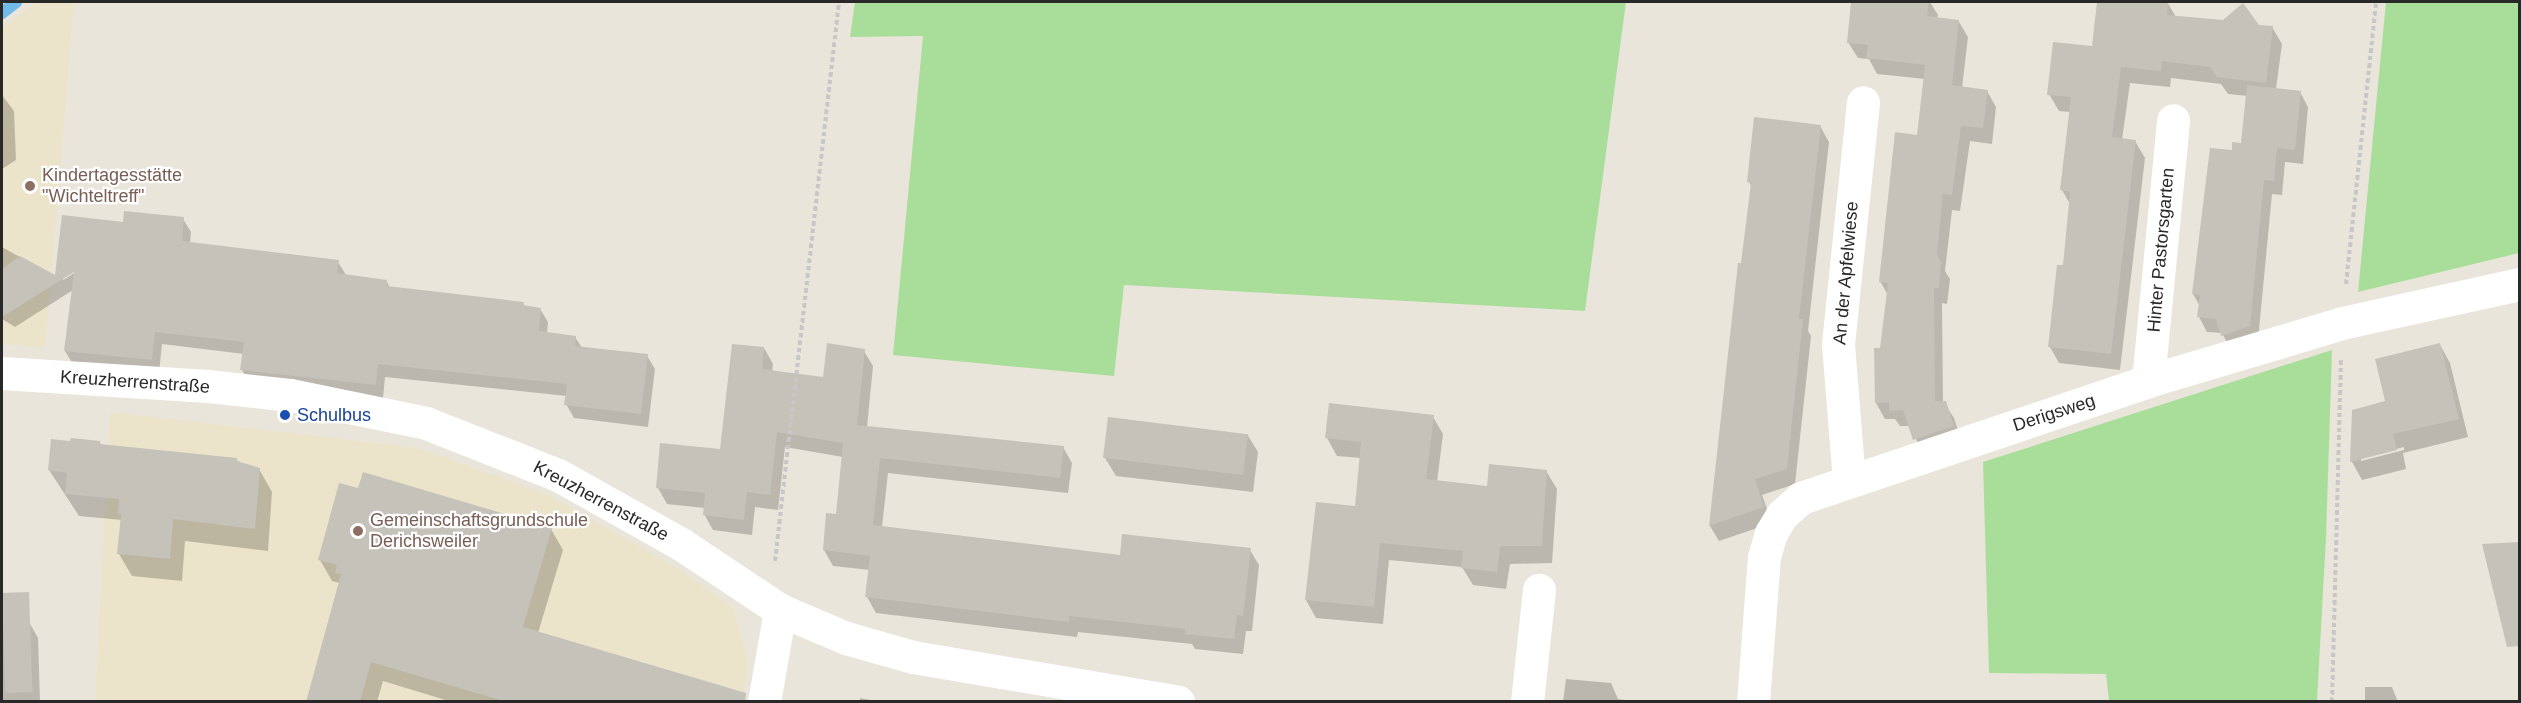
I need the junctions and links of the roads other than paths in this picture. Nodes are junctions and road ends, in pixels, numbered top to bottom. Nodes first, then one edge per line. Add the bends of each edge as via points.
1 (1863, 102) dead end
2 (2173, 120) dead end
3 (2520, 284) edge
4 (2, 373) edge
5 (2148, 381) junction
6 (1849, 481) junction
7 (1539, 590) dead end
8 (780, 610) junction
9 (1162, 700) edge
10 (764, 702) edge
11 (1527, 702) edge
12 (1753, 702) edge

1 - 6 street, An der Apfelwiese via 1838,344
2 - 5 street, Hinter Pastorsgarten
3 - 5 street, Derigsweg via 2342,323
4 - 8 street, Kreuzherrenstraße via 290,395 426,423 558,475 681,544
5 - 6 street, Derigsweg
6 - 12 street, Derigsweg via 1802,498 1782,515 1771,533 1764,557
7 - 11 street
8 - 9 street, Kreuzherrenstraße via 846,638 913,657
8 - 10 street

